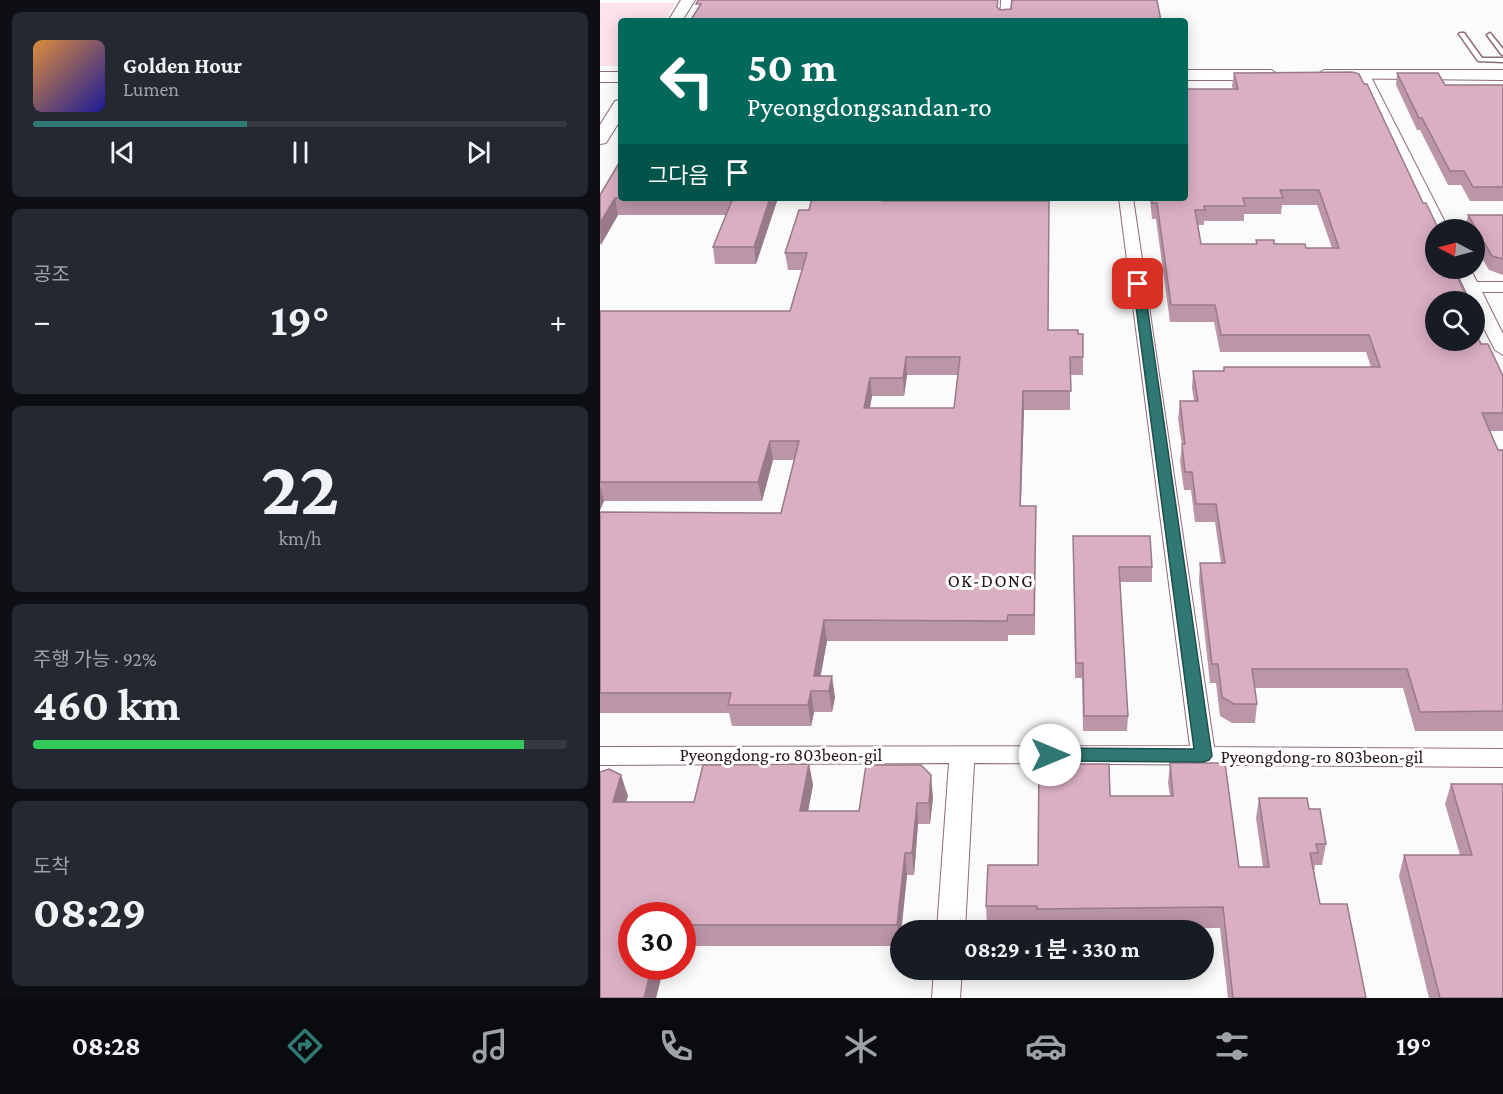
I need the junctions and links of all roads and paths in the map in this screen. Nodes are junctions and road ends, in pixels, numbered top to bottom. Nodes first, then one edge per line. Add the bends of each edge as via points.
1 (688, 0) edge
2 (1006, 0) edge
3 (677, 18) edge
4 (1005, 18) edge
5 (1462, 34) dead end
6 (1490, 35) dead end
7 (1503, 53) edge
8 (1503, 60) edge
9 (1188, 75) edge
10 (1364, 75) junction
11 (1503, 75) edge
12 (600, 77) edge
13 (618, 77) edge
14 (618, 110) edge
15 (600, 139) edge
16 (1126, 201) edge
17 (1436, 219) edge
18 (1467, 279) edge
19 (1471, 287) junction
20 (1503, 287) edge
21 (1503, 350) edge
22 (962, 754) junction
23 (600, 756) edge
24 (1203, 756) junction
25 (1503, 758) edge
26 (952, 920) edge
27 (947, 980) edge
28 (946, 998) edge

1 - 3 street
2 - 4 street
5 - 8 lane via 1480,60
6 - 7 lane
9 - 10 street
10 - 11 street
10 - 17 street
12 - 13 street
14 - 15 street
16 - 24 street
18 - 19 street
19 - 20 street
19 - 21 street
22 - 23 street, Pyeongdong-ro 803beon-gil
22 - 24 street, Pyeongdong-ro 803beon-gil
22 - 26 street
24 - 25 street, Pyeongdong-ro 803beon-gil
27 - 28 street

